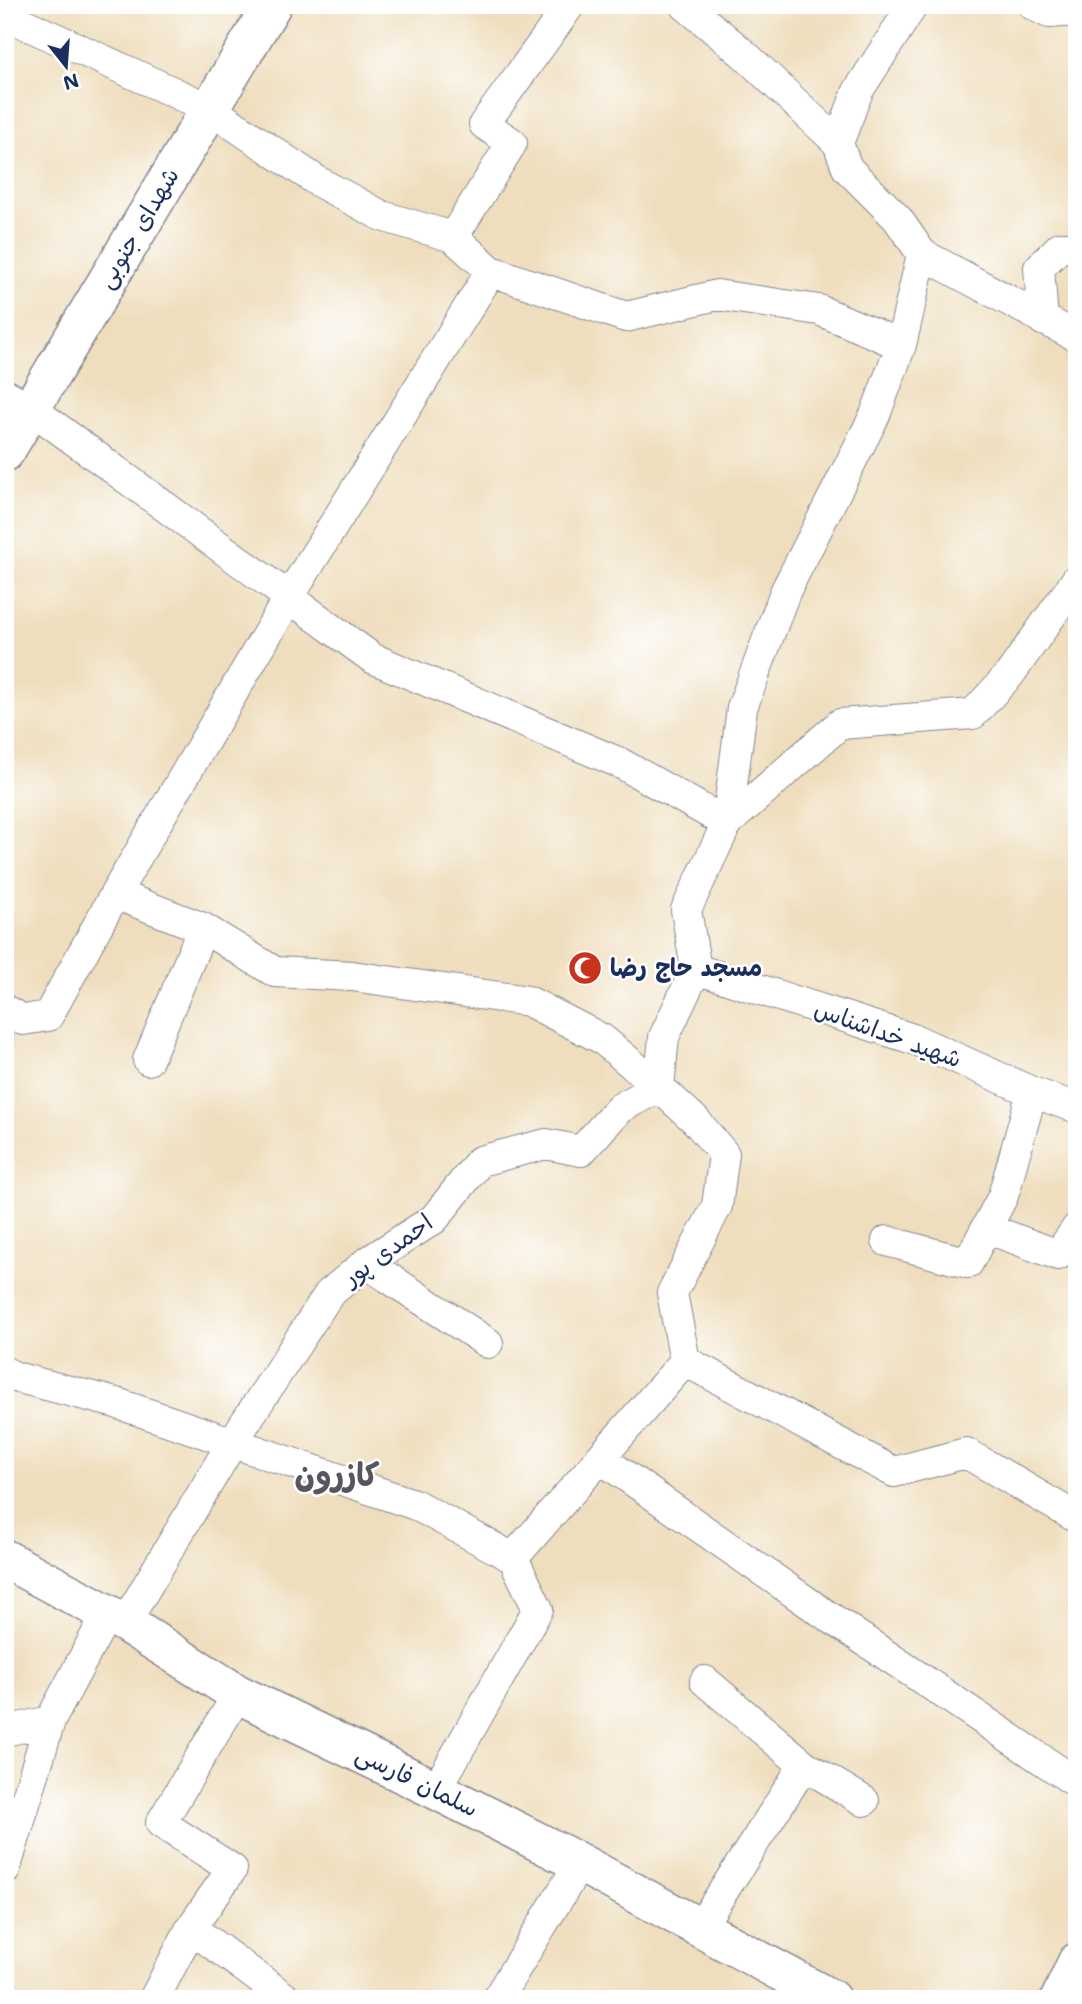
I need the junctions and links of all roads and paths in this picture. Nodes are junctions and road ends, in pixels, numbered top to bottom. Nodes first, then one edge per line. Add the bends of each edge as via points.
1 (272, 5) edge
2 (570, 5) edge
3 (685, 5) edge
4 (913, 5) edge
5 (1033, 5) edge
6 (1077, 11) edge
7 (5, 15) edge
8 (210, 109) junction
9 (838, 143) junction
10 (453, 237) junction
11 (1077, 247) edge
12 (922, 254) junction
13 (491, 271) junction
14 (1043, 320) junction
15 (1077, 337) edge
16 (901, 345) junction
17 (18, 401) edge
18 (5, 452) edge
19 (1077, 579) edge
20 (289, 597) junction
21 (727, 823) junction
22 (115, 894) junction
23 (203, 928) junction
24 (696, 968) junction
25 (5, 1010) edge
26 (148, 1059) dead end
27 (659, 1087) junction
28 (1032, 1092) junction
29 (1077, 1108) edge
30 (986, 1228) junction
31 (1077, 1228) edge
32 (887, 1241) dead end
33 (366, 1263) junction
34 (488, 1343) dead end
35 (685, 1361) junction
36 (5, 1373) edge
37 (232, 1443) junction
38 (600, 1458) junction
39 (1077, 1518) edge
40 (513, 1558) junction
41 (5, 1559) edge
42 (116, 1618) junction
43 (705, 1681) dead end
44 (238, 1693) junction
45 (50, 1721) junction
46 (5, 1731) edge
47 (804, 1765) junction
48 (1077, 1783) edge
49 (436, 1790) junction
50 (864, 1801) dead end
51 (580, 1863) junction
52 (5, 1870) edge
53 (191, 1928) junction
54 (699, 1928) junction
55 (1077, 1962) edge
56 (154, 1999) edge
57 (287, 1999) edge
58 (498, 1999) edge
59 (831, 1999) edge
60 (1060, 1999) edge

1 - 8 main road, شهدای جنوبی
2 - 10 street via 484,124 512,143
3 - 9 street
4 - 9 street via 858,92
5 - 6 street via 1049,13
7 - 8 street
8 - 10 street via 317,181 383,216
8 - 17 main road, شهدای جنوبی
9 - 12 street via 848,168 897,218
10 - 13 street
11 - 14 street via 1060,247 1040,268
12 - 14 street
12 - 16 street
13 - 16 street via 626,317 717,295 819,310
13 - 20 street
14 - 15 street
16 - 21 street via 875,415 785,592 742,708
17 - 18 main road, شهدای جنوبی
17 - 20 street
19 - 21 street via 1010,674 973,714 840,724
20 - 21 street via 372,658 620,763
20 - 22 street
21 - 24 street via 686,909
22 - 23 street
22 - 25 street via 48,1016 23,1020
23 - 26 street
23 - 27 street via 275,972 352,976 528,1001 602,1039
24 - 27 street via 664,1037
24 - 28 street, شهید خداشناس via 916,1040
27 - 33 street, احمدی پور via 620,1108 581,1151 546,1144 480,1161 434,1219
27 - 35 street via 724,1154 717,1206 672,1293
28 - 29 street, شهید خداشناس
28 - 30 street via 1003,1196
30 - 31 street via 1058,1255
30 - 32 street via 968,1263
33 - 34 street
33 - 37 street, احمدی پور via 328,1294
35 - 38 street
35 - 39 street via 894,1472 966,1453
36 - 37 street
37 - 40 street via 416,1504
37 - 42 street, احمدی پور
38 - 40 street
38 - 48 street
40 - 49 street via 538,1609
41 - 42 main road, سلمان فارسی
42 - 44 main road, سلمان فارسی
42 - 45 street, احمدی پور
43 - 47 street
44 - 49 main road, سلمان فارسی
44 - 53 street via 161,1823 232,1869
45 - 46 street
45 - 52 street, احمدی پور
47 - 50 street
47 - 54 street
49 - 51 main road, سلمان فارسی
51 - 54 main road, سلمان فارسی
51 - 58 street
53 - 56 street
53 - 57 street
54 - 59 main road, سلمان فارسی
55 - 60 main road

